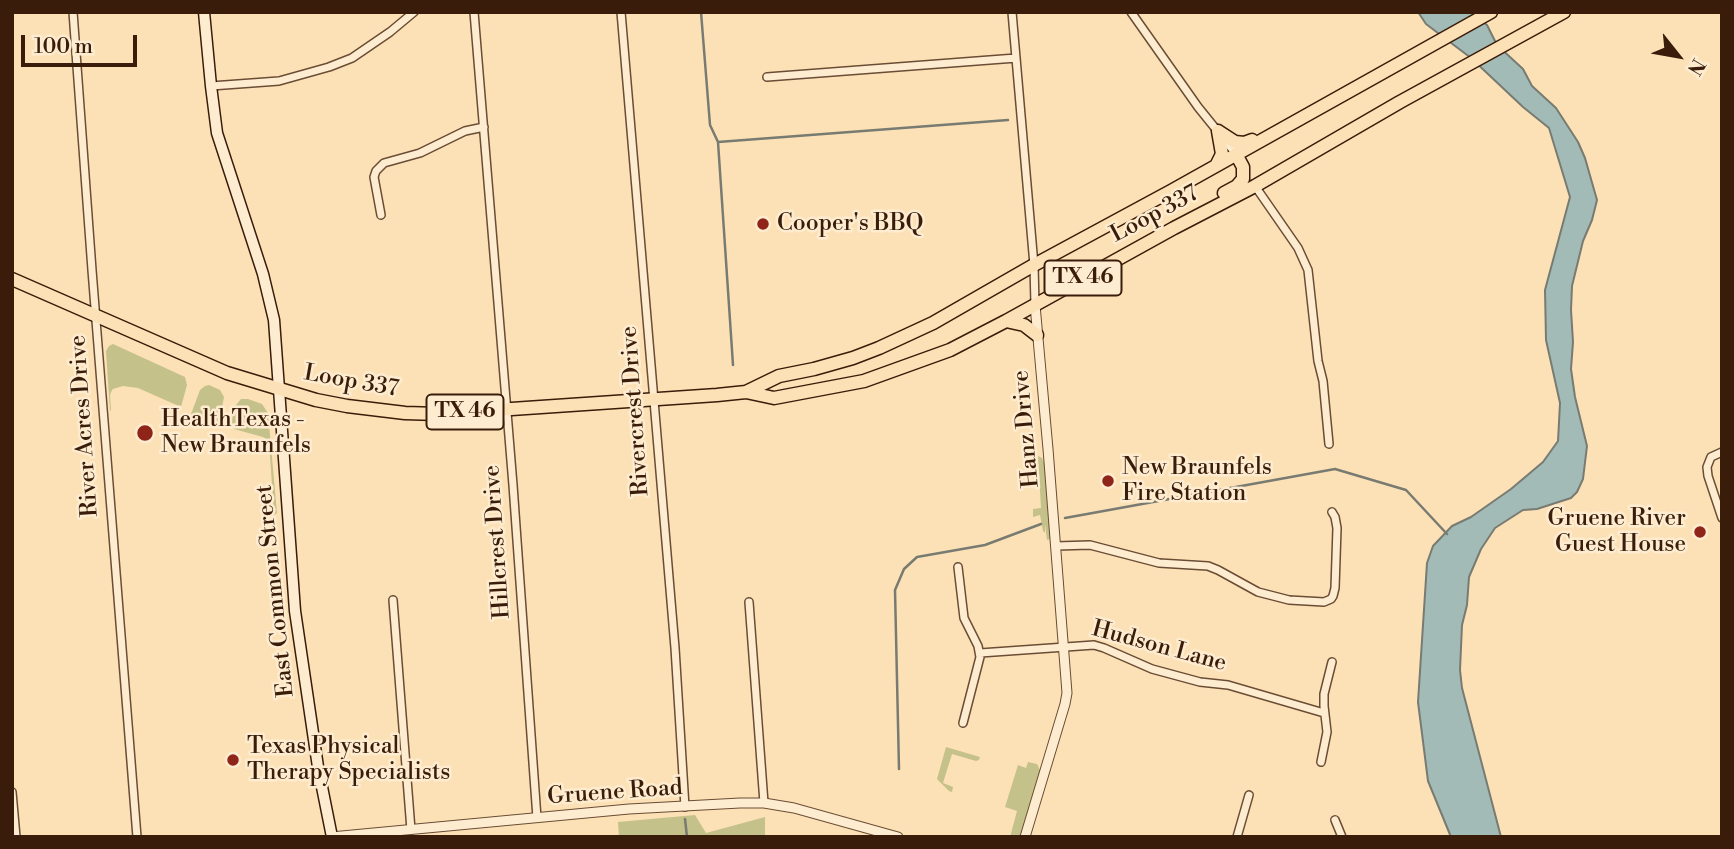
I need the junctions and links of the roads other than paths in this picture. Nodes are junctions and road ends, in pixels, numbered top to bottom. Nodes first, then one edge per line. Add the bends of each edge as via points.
1 (73, 12) edge
2 (204, 12) edge
3 (414, 12) edge
4 (474, 12) edge
5 (621, 12) edge
6 (1012, 12) edge
7 (1131, 12) edge
8 (1491, 12) edge
9 (1564, 12) edge
10 (1016, 58) junction
11 (767, 77) dead end
12 (211, 86) junction
13 (1317, 109) junction
14 (484, 127) junction
15 (1218, 131) junction
16 (1236, 154) junction
17 (1217, 164) junction
18 (1255, 186) junction
19 (381, 215) dead end
20 (1164, 233) junction
21 (1034, 265) junction
22 (12, 279) edge
23 (1035, 305) junction
24 (96, 315) junction
25 (1006, 321) junction
26 (1037, 335) junction
27 (278, 389) junction
28 (746, 392) junction
29 (654, 399) junction
30 (506, 409) junction
31 (1329, 444) dead end
32 (1722, 452) edge
33 (1332, 512) dead end
34 (1722, 518) edge
35 (1056, 546) junction
36 (958, 567) dead end
37 (393, 600) dead end
38 (749, 602) dead end
39 (1064, 646) junction
40 (980, 653) junction
41 (1332, 662) dead end
42 (1324, 713) junction
43 (963, 723) dead end
44 (1321, 762) dead end
45 (12, 792) edge
46 (1249, 795) dead end
47 (764, 803) junction
48 (685, 807) junction
49 (537, 818) junction
50 (1335, 820) dead end
51 (411, 830) junction
52 (371, 835) edge
53 (16, 837) edge
54 (137, 837) edge
55 (332, 837) edge
56 (898, 837) edge
57 (1025, 837) edge
58 (1237, 837) edge
59 (1342, 837) edge

1 - 24 street, River Acres Drive
2 - 12 main road, East Common Street
3 - 12 street via 352,58 329,67 279,81
4 - 14 street, Hillcrest Drive
5 - 29 street, Rivercrest Drive
6 - 10 street, Hanz Drive
7 - 15 street
8 - 13 main road, Loop 337 / TX 46
9 - 18 main road, Loop 337 / TX 46
10 - 11 street
10 - 21 street, Hanz Drive
12 - 27 main road, East Common Street via 217,133 269,296
13 - 15 main road via 1308,108 1244,143 1231,141
13 - 16 main road, Loop 337 / TX 46
14 - 19 street via 384,163 374,177
14 - 30 street, Hillcrest Drive
15 - 16 street
15 - 17 main road via 1222,154
16 - 17 main road, Loop 337 / TX 46
16 - 20 main road via 1243,167 1240,183 1174,221
17 - 21 main road, Loop 337 / TX 46
18 - 20 main road, Loop 337 / TX 46
18 - 31 street via 1308,270
20 - 23 main road, Loop 337 / TX 46
21 - 23 street, Hanz Drive
21 - 28 main road, Loop 337 / TX 46 via 879,348 779,376
22 - 24 main road, Loop 337 / TX 46
23 - 25 main road, Loop 337 / TX 46
23 - 26 street, Hanz Drive
24 - 27 main road, Loop 337 / TX 46 via 226,373
24 - 54 street, River Acres Drive
25 - 26 main road via 1024,325
25 - 28 main road, Loop 337 / TX 46 via 950,350 864,380 774,398
26 - 35 street, Hanz Drive
27 - 30 main road, Loop 337 / TX 46 via 380,411 438,414
27 - 55 main road, East Common Street via 295,611
28 - 29 main road, Loop 337 / TX 46
29 - 30 main road, Loop 337 / TX 46
29 - 48 street, Rivercrest Drive
30 - 49 street, Hillcrest Drive
32 - 34 street via 1711,457 1707,467
33 - 35 street via 1335,593 1324,602 1258,592 1208,566 1158,563 1090,545
35 - 39 street, Hanz Drive
36 - 40 street via 964,618
37 - 51 street
38 - 47 street
39 - 40 street, Hudson Lane
39 - 42 street, Hudson Lane via 1101,646 1152,669
39 - 57 street, Hanz Drive via 1065,704
40 - 43 street
41 - 42 street
42 - 44 street
45 - 53 street
46 - 58 street
47 - 48 street, Gruene Road
47 - 56 street, Gruene Road
48 - 49 street, Gruene Road
49 - 51 street, Gruene Road
50 - 59 street
51 - 52 street, Gruene Road
52 - 55 street, Gruene Road

